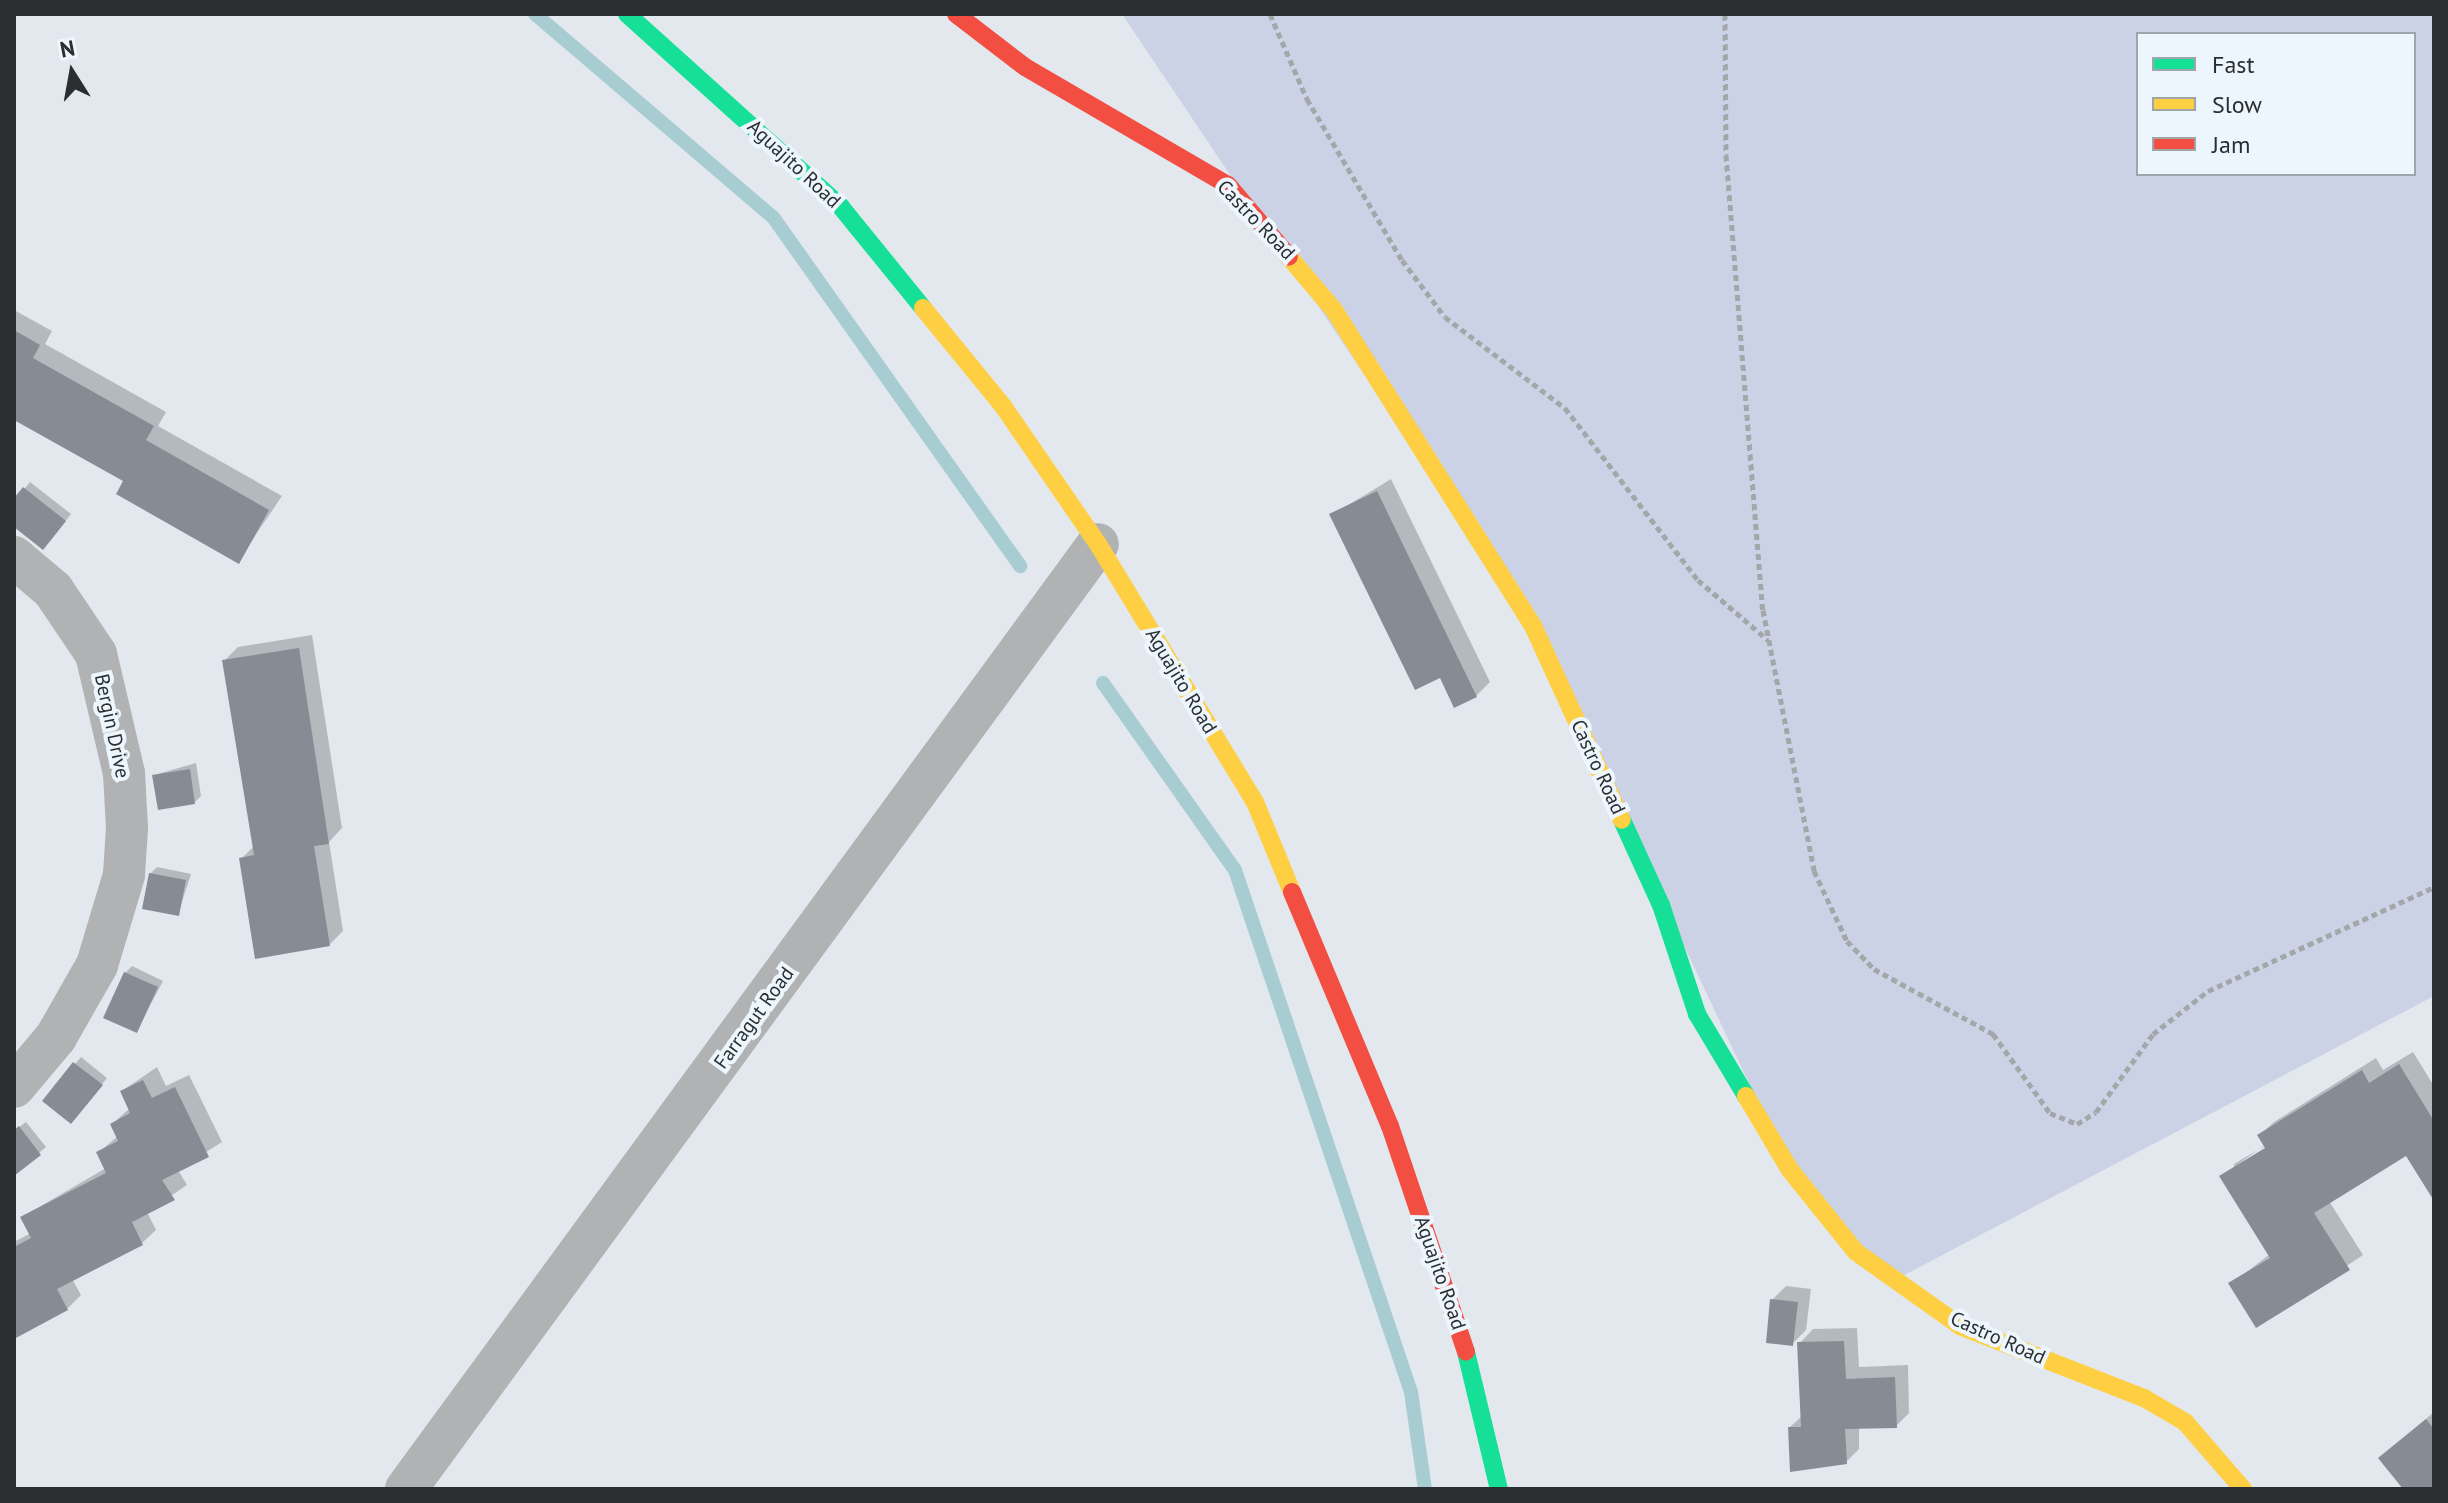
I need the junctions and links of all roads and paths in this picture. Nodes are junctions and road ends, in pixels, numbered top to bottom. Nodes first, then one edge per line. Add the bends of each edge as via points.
1 (627, 14) edge
2 (956, 14) edge
3 (1270, 14) edge
4 (1725, 14) edge
5 (1098, 544) junction
6 (14, 557) edge
7 (1769, 640) junction
8 (2434, 887) edge
9 (14, 1087) edge
10 (406, 1489) edge
11 (1499, 1489) edge
12 (2243, 1489) edge

1 - 5 street, Aguajito Road via 841,207 1003,406
2 - 12 street, Castro Road via 1025,67 1228,185 1334,310 1533,626 1661,905 1697,1014 1790,1170 1856,1252 1960,1326 2144,1398 2185,1422
3 - 7 path via 1307,99 1402,260 1445,317 1565,408 1698,580
4 - 7 path via 1726,155
5 - 10 street, Farragut Road
5 - 11 street, Aguajito Road via 1255,802 1322,951 1464,1342
6 - 9 street, Bergin Drive via 53,590 96,654 124,773 127,828 118,899 97,965 56,1037
7 - 8 path via 1814,871 1847,941 1874,969 1993,1034 2059,1121 2077,1124 2096,1112 2153,1034 2208,991

